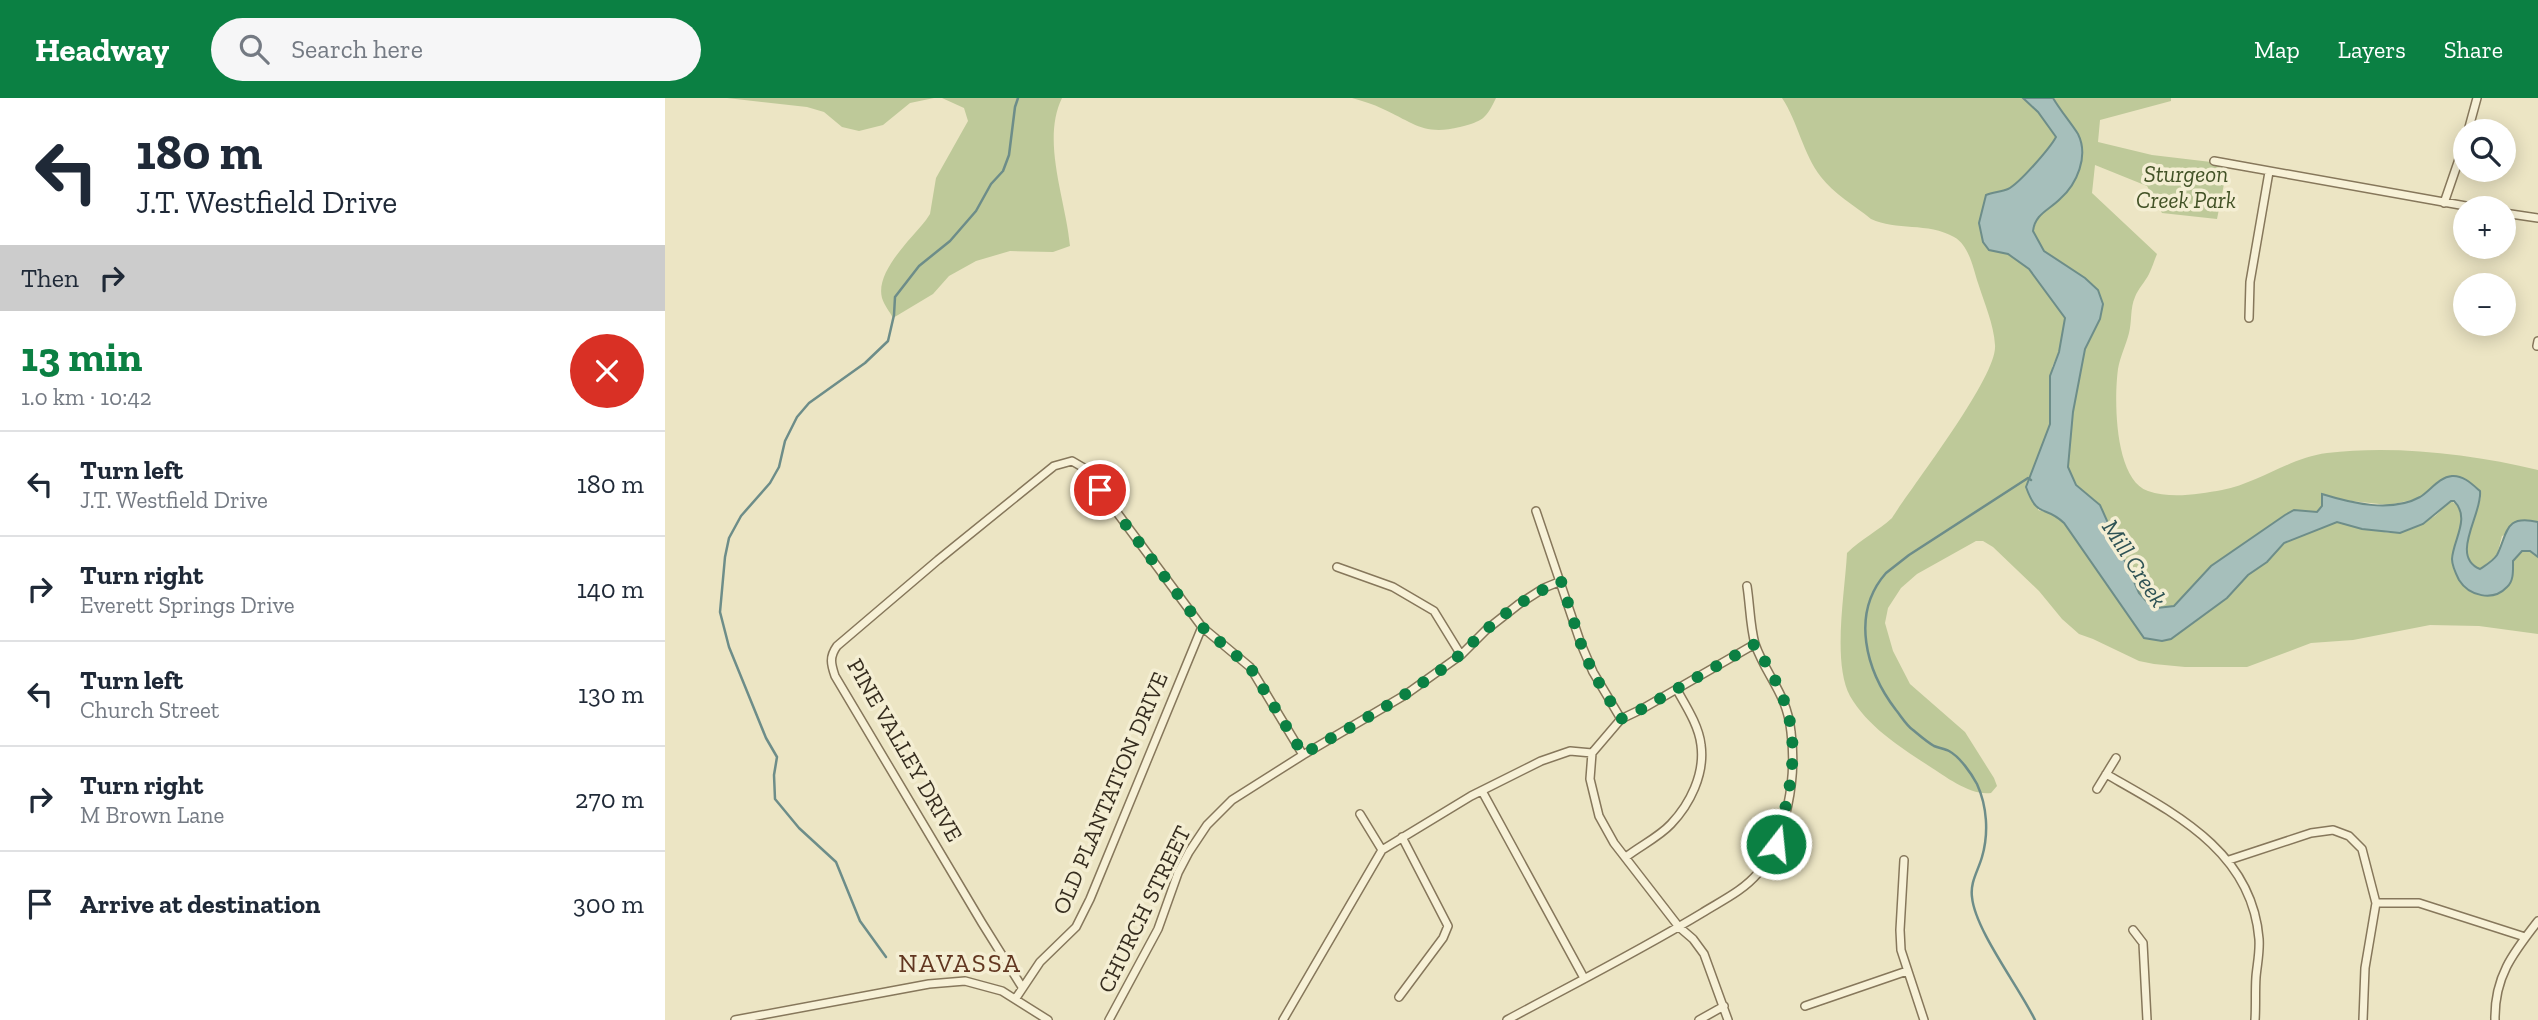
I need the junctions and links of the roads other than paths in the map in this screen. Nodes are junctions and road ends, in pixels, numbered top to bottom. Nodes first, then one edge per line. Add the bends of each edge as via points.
1 (2477, 98) edge
2 (2471, 119) edge
3 (2214, 161) dead end
4 (2269, 172) junction
5 (2453, 177) edge
6 (2444, 203) junction
7 (2453, 204) edge
8 (2516, 215) edge
9 (2538, 218) edge
10 (2249, 318) dead end
11 (1536, 511) dead end
12 (1337, 567) dead end
13 (1561, 581) junction
14 (1748, 586) dead end
15 (1202, 627) junction
16 (1755, 644) junction
17 (1461, 655) junction
18 (1677, 690) junction
19 (1621, 719) junction
20 (1592, 753) junction
21 (1303, 754) junction
22 (2116, 758) dead end
23 (2106, 774) junction
24 (2097, 789) dead end
25 (1482, 791) junction
26 (1360, 814) dead end
27 (1402, 837) junction
28 (1382, 850) junction
29 (1626, 857) junction
30 (1904, 860) dead end
31 (2229, 860) junction
32 (2376, 903) junction
33 (2538, 921) edge
34 (1679, 927) junction
35 (2133, 930) dead end
36 (2525, 937) junction
37 (1907, 971) junction
38 (1584, 978) junction
39 (1022, 987) junction
40 (1399, 997) dead end
41 (1016, 998) junction
42 (1724, 1006) junction
43 (1805, 1006) dead end
44 (1517, 1018) edge
45 (735, 1020) edge
46 (1048, 1020) edge
47 (1109, 1020) edge
48 (1283, 1020) edge
49 (1507, 1020) edge
50 (1699, 1020) edge
51 (1728, 1020) edge
52 (1924, 1020) edge
53 (2147, 1020) edge
54 (2255, 1020) edge
55 (2363, 1020) edge
56 (2495, 1020) edge

1 - 2 street
3 - 4 street
4 - 6 street
4 - 10 street via 2250,282
5 - 6 street
6 - 7 street
8 - 9 street
11 - 13 street
12 - 17 street via 1393,587 1434,611
13 - 17 street, CHURCH STREET via 1519,604
13 - 19 street via 1589,663
14 - 16 street
15 - 21 street via 1250,667
15 - 39 street, OLD PLANTATION DRIVE via 1076,927
15 - 39 street, PINE VALLEY DRIVE via 1084,468 1072,461 1054,466 831,654 835,676
16 - 18 street
16 - 34 street via 1789,718 1793,756 1789,799 1776,844 1756,875
17 - 21 street, CHURCH STREET via 1405,695
18 - 19 street
18 - 29 street via 1701,744 1700,773 1688,803 1669,827
19 - 20 street
20 - 25 street via 1570,751 1541,761
20 - 29 street via 1590,779 1599,816
21 - 47 street, CHURCH STREET via 1232,800 1206,825 1178,873 1158,929
22 - 23 street
23 - 24 street
23 - 31 street via 2193,826
25 - 27 street
25 - 38 street
26 - 28 street
27 - 28 street
27 - 40 street via 1448,926
28 - 48 street
29 - 34 street
30 - 37 street via 1900,930
31 - 32 street via 2333,830 2349,836 2362,849
31 - 54 street via 2255,912 2259,942
32 - 36 street via 2419,902
32 - 55 street via 2365,968
33 - 36 street
34 - 38 street
34 - 42 street via 1704,954
35 - 53 street via 2143,943
36 - 56 street via 2500,982
37 - 43 street
37 - 52 street
38 - 44 street
39 - 41 street, OLD PLANTATION DRIVE
41 - 45 street via 983,984 948,981
41 - 46 street
42 - 50 street
42 - 51 street
44 - 49 street

